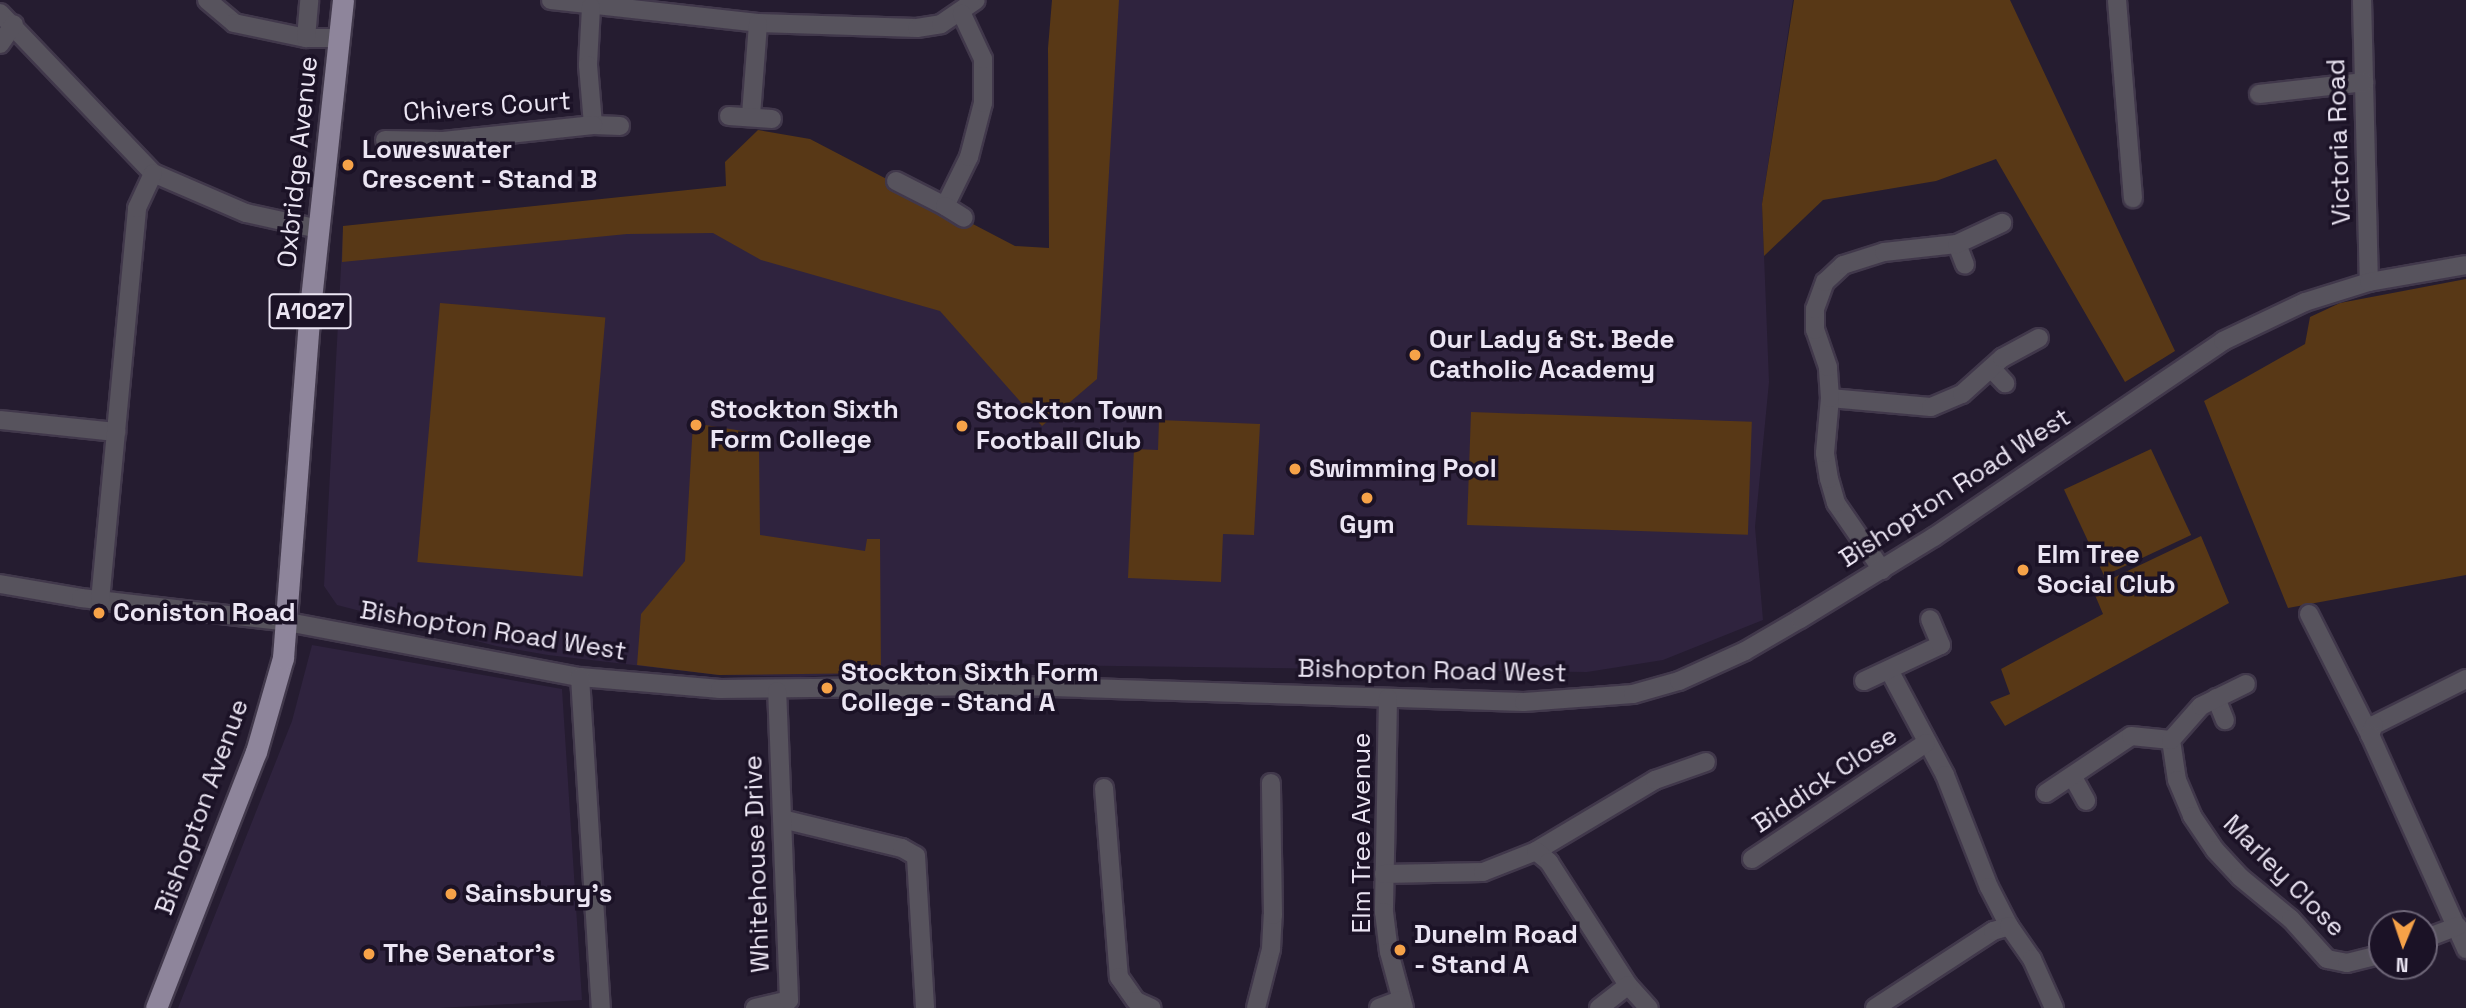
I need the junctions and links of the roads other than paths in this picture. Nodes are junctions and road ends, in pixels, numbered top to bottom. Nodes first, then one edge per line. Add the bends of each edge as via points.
1 (206, 0) edge
2 (309, 0) edge
3 (343, 0) edge
4 (551, 0) edge
5 (975, 0) edge
6 (2118, 0) edge
7 (2362, 0) edge
8 (591, 7) junction
9 (962, 14) junction
10 (7, 19) edge
11 (758, 23) junction
12 (306, 38) junction
13 (339, 38) junction
14 (0, 44) edge
15 (2364, 82) junction
16 (2259, 94) dead end
17 (751, 115) junction
18 (729, 116) dead end
19 (772, 119) dead end
20 (593, 125) junction
21 (620, 126) dead end
22 (384, 140) dead end
23 (153, 173) junction
24 (896, 181) dead end
25 (2133, 198) dead end
26 (946, 206) junction
27 (964, 218) dead end
28 (2002, 223) dead end
29 (319, 229) junction
30 (1957, 244) junction
31 (1965, 265) dead end
32 (2466, 265) edge
33 (2370, 282) junction
34 (2039, 338) dead end
35 (1990, 368) junction
36 (2005, 383) dead end
37 (1830, 398) junction
38 (0, 420) edge
39 (116, 432) junction
40 (1882, 570) junction
41 (0, 584) edge
42 (100, 601) junction
43 (2309, 614) dead end
44 (1930, 619) dead end
45 (288, 622) junction
46 (1889, 670) junction
47 (580, 677) junction
48 (2466, 679) edge
49 (1864, 681) dead end
50 (2246, 684) dead end
51 (777, 691) junction
52 (1388, 698) junction
53 (2216, 698) junction
54 (2225, 720) dead end
55 (2372, 730) junction
56 (2171, 740) junction
57 (1926, 743) junction
58 (1706, 762) dead end
59 (2074, 779) junction
60 (1271, 783) dead end
61 (1104, 788) dead end
62 (2046, 793) dead end
63 (2087, 801) dead end
64 (782, 818) junction
65 (1536, 850) junction
66 (1752, 859) dead end
67 (1384, 874) junction
68 (2009, 926) junction
69 (2458, 926) junction
70 (2438, 934) edge
71 (2466, 949) edge
72 (2368, 957) edge
73 (1628, 985) junction
74 (1402, 1004) edge
75 (156, 1008) edge
76 (601, 1008) edge
77 (755, 1008) edge
78 (925, 1008) edge
79 (1152, 1008) edge
80 (1256, 1008) edge
81 (1379, 1008) edge
82 (1599, 1008) edge
83 (1649, 1008) edge
84 (1875, 1008) edge
85 (2054, 1008) edge

1 - 12 street via 234,23
2 - 12 street, Oxbridge Avenue
3 - 13 main road, Oxbridge Avenue / A1027
4 - 8 street
5 - 9 street
6 - 25 street
7 - 15 street, Victoria Road
8 - 11 street
8 - 20 street, Chivers Court via 588,65
9 - 11 street via 917,28
9 - 26 street via 983,59 983,103 969,157
10 - 14 street
10 - 23 street
11 - 17 street
12 - 13 street
13 - 29 main road, Oxbridge Avenue / A1027
15 - 16 street
15 - 33 street, Victoria Road
17 - 18 street
17 - 19 street
20 - 21 street, Chivers Court
20 - 22 street, Chivers Court via 443,141
23 - 29 street via 246,213
23 - 39 street via 137,208
24 - 26 street
26 - 27 street
28 - 30 street
29 - 45 main road, Oxbridge Avenue / A1027 via 299,423
30 - 31 street
30 - 37 street via 1862,256 1843,265 1825,282 1815,309 1815,330 1828,367
32 - 33 street, Bishopton Road West
33 - 40 street, Bishopton Road West via 2301,304 2222,341
34 - 35 street
35 - 36 street
35 - 37 street via 1962,394 1931,407
37 - 40 street via 1825,453 1836,503
38 - 39 street
39 - 42 street
40 - 52 street, Bishopton Road West via 1745,651 1679,681 1633,695 1524,702
41 - 42 street, Bishopton Road West
42 - 45 street, Bishopton Road West
43 - 55 street
44 - 46 street via 1941,645
45 - 47 street, Bishopton Road West
45 - 75 main road, Bishopton Avenue / A1027 via 283,659 256,752
46 - 49 street
46 - 57 street, Biddick Close
47 - 51 street, Bishopton Road West
47 - 76 street
48 - 55 street
50 - 53 street
51 - 52 street, Bishopton Road West via 1021,686
51 - 64 street, Whitehouse Drive
52 - 67 street, Elm Tree Avenue
53 - 54 street
53 - 56 street via 2185,719
55 - 69 street
56 - 59 street via 2132,736
56 - 72 street, Marley Close via 2177,780 2192,816 2215,850 2291,919 2327,959 2347,962
57 - 66 street, Biddick Close
57 - 68 street, Biddick Close via 1945,775
58 - 65 street via 1655,780
59 - 62 street
59 - 63 street
60 - 80 street via 1271,949
61 - 79 street via 1115,959 1126,990
64 - 77 street, Whitehouse Drive via 789,1000
64 - 78 street via 902,848 916,856
65 - 67 street via 1470,874
65 - 73 street via 1549,862
67 - 74 street, Elm Tree Avenue via 1388,951
68 - 84 street
68 - 85 street, Biddick Close via 2032,959
69 - 70 street
69 - 71 street
73 - 82 street
73 - 83 street
74 - 81 street

